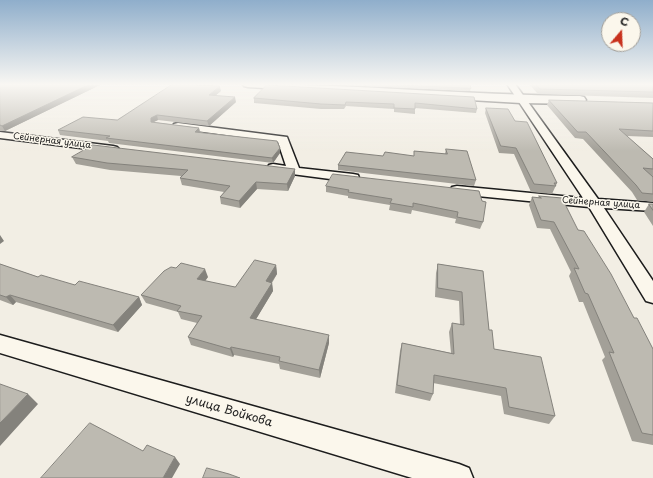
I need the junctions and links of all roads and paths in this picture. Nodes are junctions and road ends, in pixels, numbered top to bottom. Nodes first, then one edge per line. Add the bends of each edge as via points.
1 (526, 106) edge
2 (166, 125) edge
3 (0, 135) edge
4 (124, 150) edge
5 (263, 167) edge
6 (294, 170) junction
7 (364, 179) edge
8 (448, 189) edge
9 (593, 202) junction
10 (653, 207) edge
11 (653, 296) edge
12 (0, 344) edge
13 (459, 478) edge

1 - 9 street
2 - 6 street via 283,139
3 - 4 street, Сейнерная улица
5 - 6 street
6 - 7 street
8 - 9 street, Сейнерная улица
9 - 10 street, Сейнерная улица
9 - 11 street
12 - 13 street, улица Войкова

